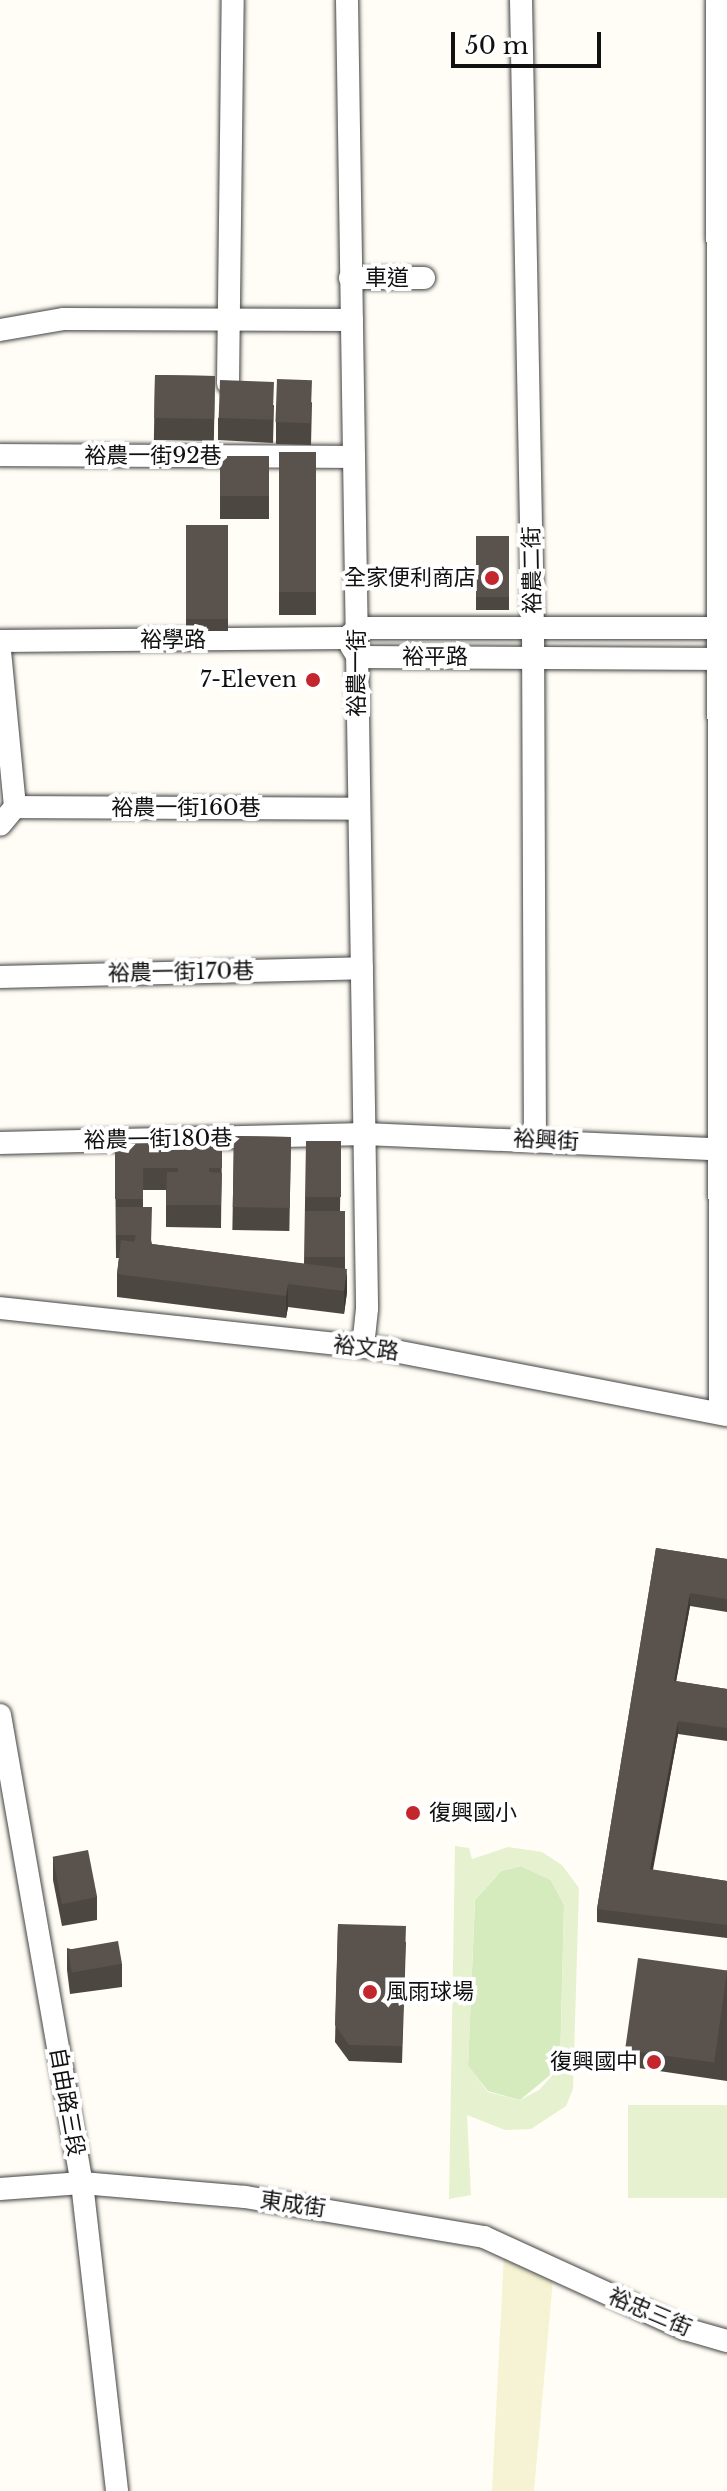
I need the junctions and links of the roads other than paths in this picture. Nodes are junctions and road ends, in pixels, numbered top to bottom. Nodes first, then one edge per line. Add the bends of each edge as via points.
1 (233, 0) edge
2 (347, 0) edge
3 (521, 0) edge
4 (717, 0) edge
5 (722, 81) edge
6 (723, 235) edge
7 (350, 278) junction
8 (424, 278) dead end
9 (232, 319) junction
10 (352, 320) junction
11 (0, 330) edge
12 (228, 383) edge
13 (723, 434) edge
14 (0, 455) edge
15 (353, 457) junction
16 (533, 628) junction
17 (723, 628) edge
18 (0, 641) edge
19 (354, 641) junction
20 (0, 651) edge
21 (533, 658) junction
22 (723, 659) edge
23 (15, 807) junction
24 (357, 809) junction
25 (0, 825) edge
26 (362, 968) junction
27 (0, 977) edge
28 (365, 1134) junction
29 (535, 1139) junction
30 (0, 1143) edge
31 (724, 1150) edge
32 (0, 1308) edge
33 (363, 1346) junction
34 (723, 1414) edge
35 (0, 1715) edge
36 (82, 2183) junction
37 (0, 2189) edge
38 (574, 2279) joint
39 (727, 2341) edge
40 (117, 2491) edge

1 - 9 street
2 - 7 street, 裕農一街
3 - 16 street, 裕農二街
4 - 5 street
5 - 6 street
6 - 13 street
7 - 8 street, 車道
7 - 10 street, 裕農一街
9 - 10 street
9 - 11 street via 64,319
9 - 12 street
10 - 15 street, 裕農一街
13 - 17 street
14 - 15 street, 裕農一街92巷
15 - 19 street, 裕農一街
16 - 17 street, 裕平路
16 - 19 street, 裕平路
16 - 21 street, 裕農二街
17 - 22 street
18 - 19 street, 裕學路
19 - 21 street, 裕平路
19 - 24 street, 裕農一街
20 - 23 street
21 - 22 street, 裕平路
21 - 29 street, 裕農二街
22 - 31 street via 715,903
23 - 24 street, 裕農一街160巷
23 - 25 street
24 - 26 street, 裕農一街
26 - 27 street, 裕農一街170巷
26 - 28 street, 裕農一街
28 - 29 street, 裕興街
28 - 30 street, 裕農一街180巷
28 - 33 street, 裕農一街
29 - 31 street, 裕興街
31 - 34 street
32 - 33 street, 裕文路
33 - 34 street, 裕文路
35 - 36 street, 自由路三段
36 - 37 street, 東成街
36 - 38 street, 東成街 via 245,2197 484,2237
36 - 40 street, 自由路三段
38 - 39 street, 裕忠三街 via 685,2329

